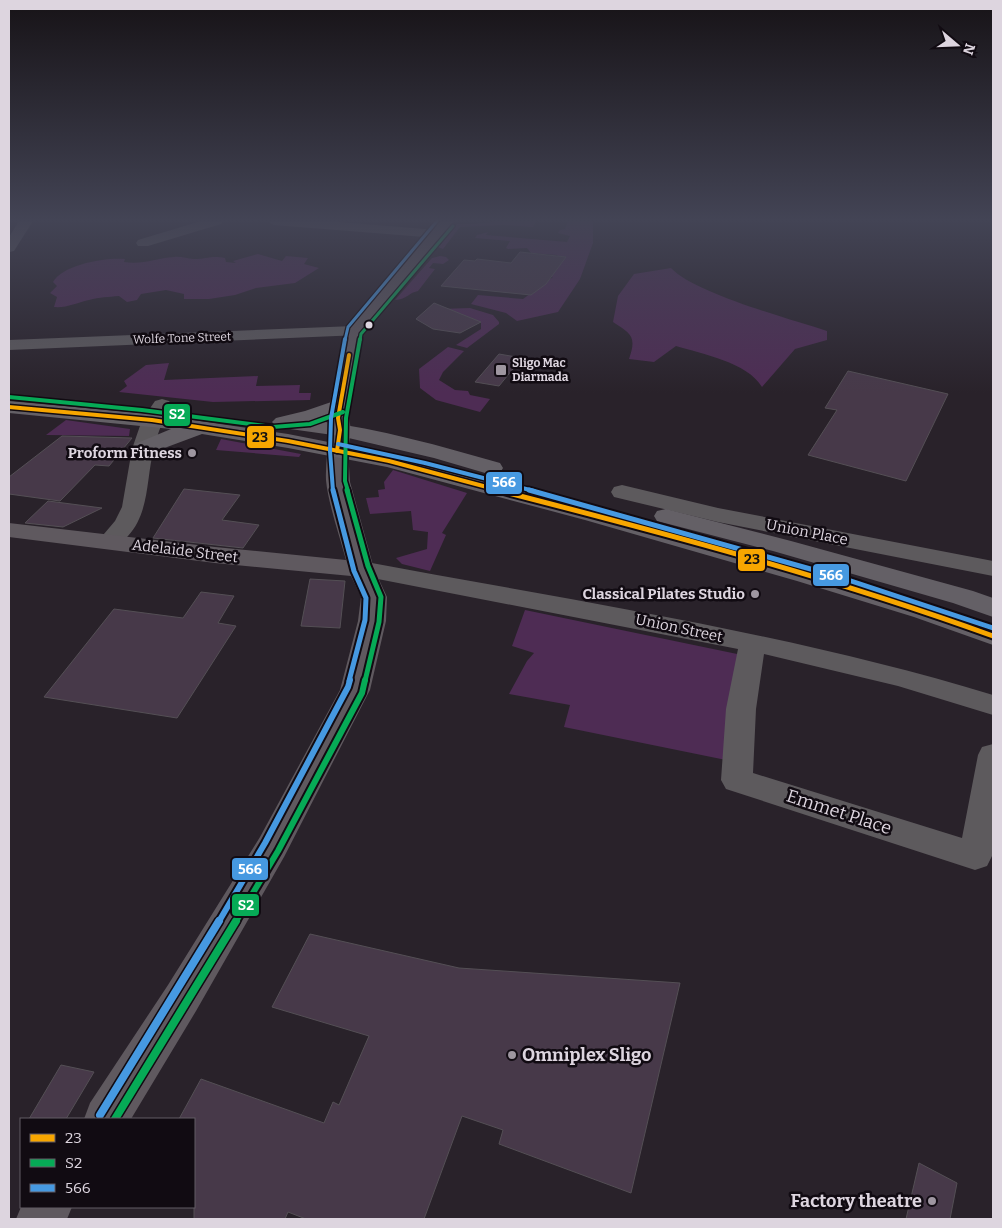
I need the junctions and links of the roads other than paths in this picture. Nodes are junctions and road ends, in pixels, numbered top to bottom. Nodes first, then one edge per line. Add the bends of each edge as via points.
1 (398, 278) edge
2 (354, 331) junction
3 (9, 345) edge
4 (9, 389) edge
5 (340, 405) junction
6 (9, 406) edge
7 (157, 412) junction
8 (273, 420) junction
9 (202, 427) junction
10 (339, 441) junction
11 (143, 449) junction
12 (622, 492) dead end
13 (9, 530) edge
14 (110, 541) junction
15 (362, 569) junction
16 (993, 569) edge
17 (993, 608) edge
18 (993, 636) edge
19 (752, 644) junction
20 (993, 705) edge
21 (993, 755) edge
22 (107, 1118) edge
23 (48, 1208) edge
24 (40, 1219) edge

1 - 2 main road
2 - 3 street, Wolfe Tone Street
2 - 5 main road
4 - 7 highway
5 - 8 highway via 309,418
5 - 10 main road
6 - 7 highway
7 - 8 highway
7 - 9 highway
7 - 11 street
8 - 10 highway
9 - 10 highway
9 - 11 highway
10 - 15 main road via 338,482
10 - 17 highway via 440,453 782,546
10 - 18 highway via 389,461 797,572
11 - 14 street via 133,507 126,524
12 - 16 street, Union Place
13 - 14 main road, Adelaide Street
14 - 15 main road, Adelaide Street
15 - 19 street, Union Street via 615,615
15 - 22 main road via 374,597 374,607 350,700 272,847
19 - 20 street, Union Street via 885,673
19 - 21 street, Emmet Place via 741,709 736,780 975,856
23 - 24 main road

